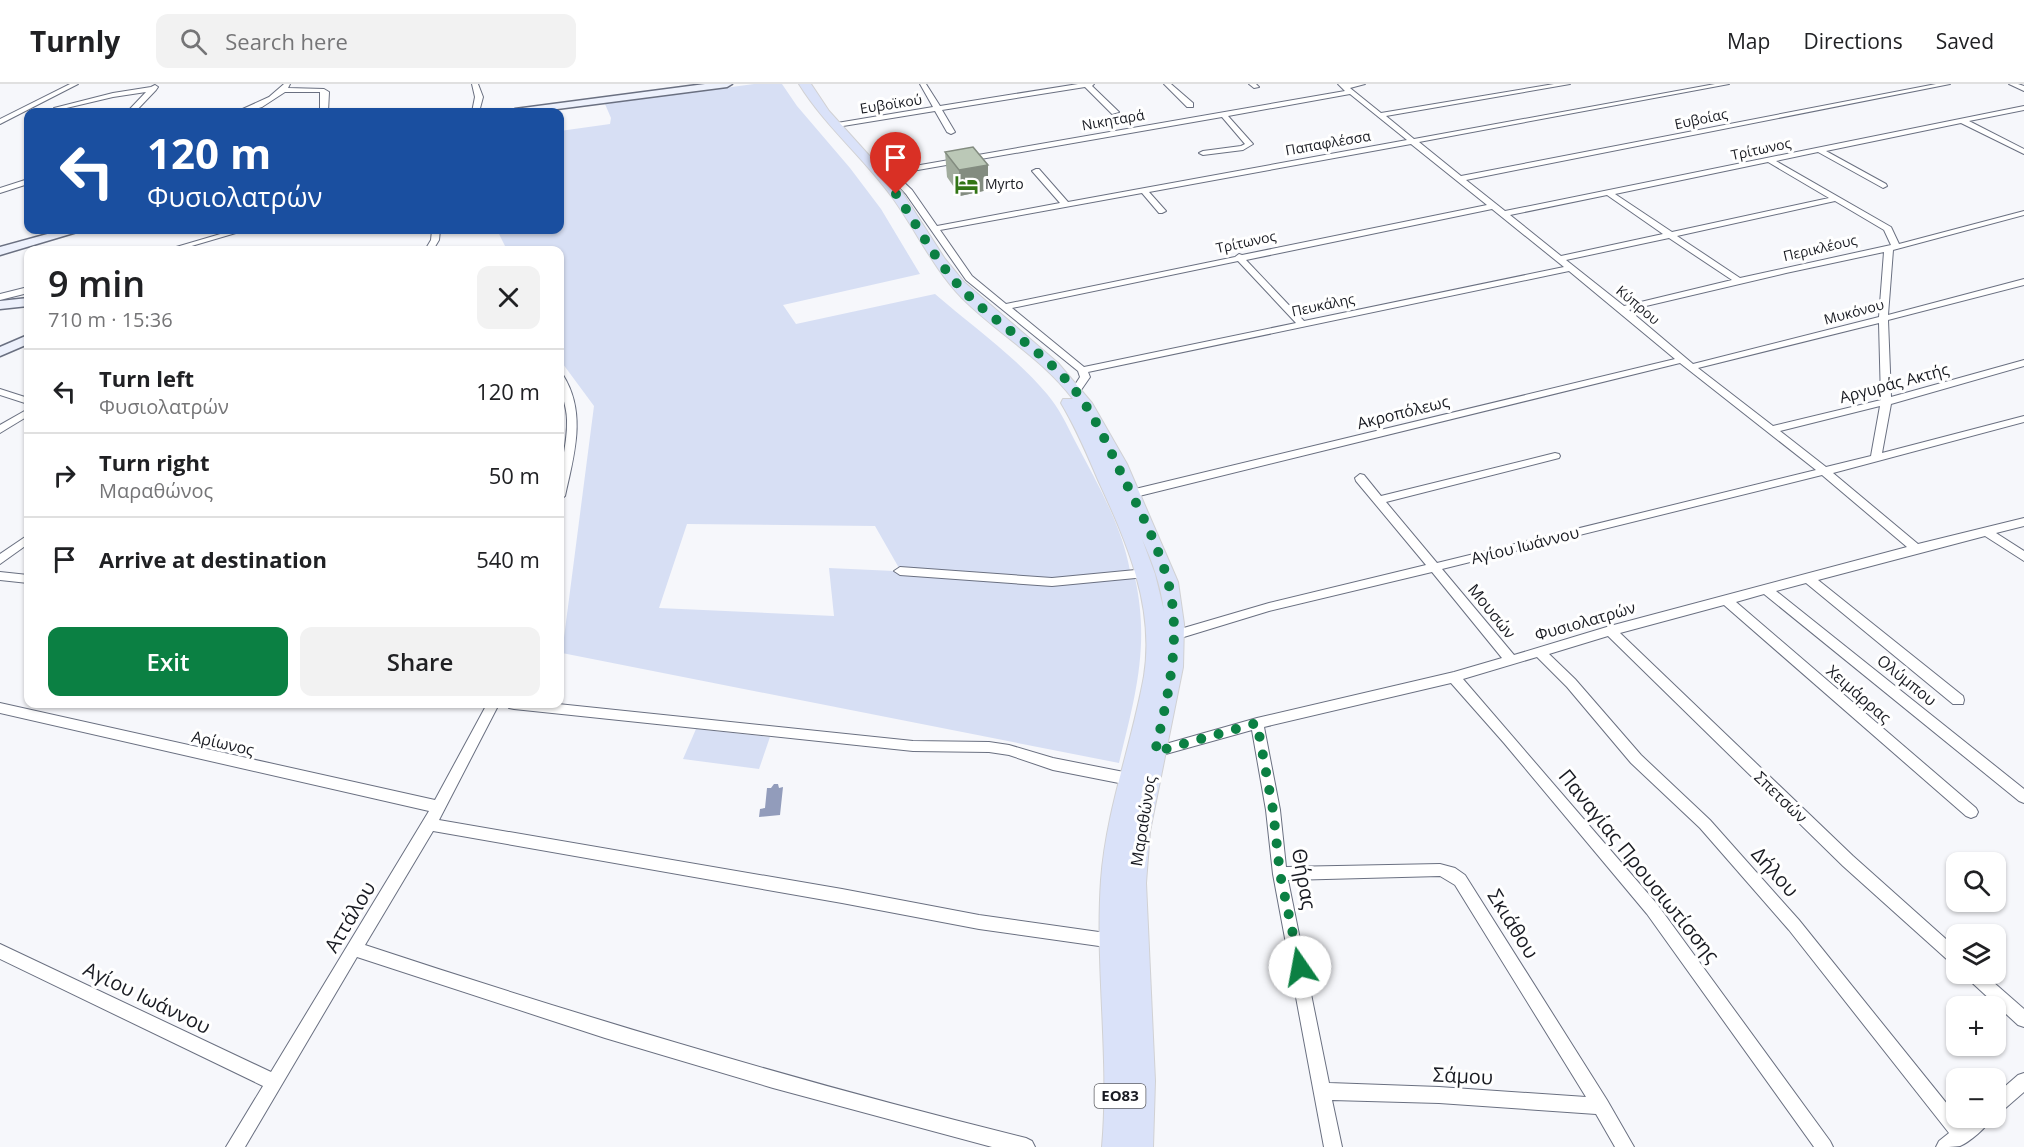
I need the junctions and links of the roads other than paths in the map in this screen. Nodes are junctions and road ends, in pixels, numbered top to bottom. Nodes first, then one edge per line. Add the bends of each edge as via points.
1 (75, 84) edge
2 (475, 84) edge
3 (727, 84) edge
4 (923, 84) edge
5 (1088, 84) edge
6 (1167, 84) edge
7 (1362, 84) edge
8 (1567, 84) edge
9 (1726, 84) edge
10 (1947, 84) edge
11 (2013, 84) edge
12 (803, 85) edge
13 (156, 86) edge
14 (286, 87) edge
15 (1346, 88) edge
16 (2024, 89) edge
17 (1190, 105) dead end
18 (28, 108) edge
19 (58, 108) dead end
20 (135, 108) edge
21 (252, 108) edge
22 (324, 108) edge
23 (477, 108) edge
24 (545, 108) edge
25 (2024, 108) edge
26 (938, 109) junction
27 (24, 110) edge
28 (1115, 112) dead end
29 (1224, 115) junction
30 (1380, 115) junction
31 (1962, 121) junction
32 (0, 122) edge
33 (837, 125) junction
34 (951, 132) dead end
35 (1413, 142) junction
36 (2024, 145) edge
37 (2014, 147) junction
38 (1819, 150) junction
39 (2024, 152) edge
40 (1203, 153) dead end
41 (1771, 161) junction
42 (1036, 171) dead end
43 (880, 174) junction
44 (1460, 179) junction
45 (24, 183) edge
46 (1883, 186) dead end
47 (0, 191) edge
48 (1144, 191) junction
49 (1609, 193) junction
50 (1834, 199) junction
51 (1066, 205) junction
52 (1493, 206) junction
53 (1161, 211) dead end
54 (2024, 213) edge
55 (1503, 214) junction
56 (934, 229) junction
57 (1896, 232) junction
58 (59, 234) edge
59 (228, 234) edge
60 (1672, 236) junction
61 (1923, 238) junction
62 (184, 246) edge
63 (1892, 248) junction
64 (0, 251) edge
65 (1239, 257) junction
66 (1559, 259) junction
67 (1570, 268) junction
68 (1740, 282) junction
69 (2024, 282) edge
70 (24, 291) edge
71 (0, 297) edge
72 (24, 302) edge
73 (0, 305) edge
74 (1005, 307) junction
75 (1622, 309) junction
76 (1883, 319) junction
77 (1302, 324) junction
78 (24, 341) edge
79 (0, 352) edge
80 (1686, 363) junction
81 (2024, 363) edge
82 (1082, 370) junction
83 (564, 385) edge
84 (1076, 391) junction
85 (0, 392) edge
86 (24, 400) edge
87 (1886, 402) junction
88 (24, 415) edge
89 (2024, 420) edge
90 (0, 430) edge
91 (1771, 430) junction
92 (1555, 456) dead end
93 (1876, 458) junction
94 (564, 471) edge
95 (1824, 471) junction
96 (1360, 478) dead end
97 (1131, 494) junction
98 (1379, 500) junction
99 (2024, 522) edge
100 (1988, 532) junction
101 (24, 542) edge
102 (1916, 549) junction
103 (2024, 557) edge
104 (0, 560) edge
105 (1435, 568) junction
106 (900, 571) dead end
107 (1146, 573) junction
108 (0, 576) edge
109 (24, 579) edge
110 (1809, 579) junction
111 (1767, 590) junction
112 (1726, 600) junction
113 (1610, 631) junction
114 (1174, 635) junction
115 (1539, 652) junction
116 (1511, 660) junction
117 (1454, 677) junction
118 (1958, 700) dead end
119 (0, 708) edge
120 (491, 708) edge
121 (552, 708) edge
122 (1257, 723) junction
123 (1155, 752) junction
124 (1129, 779) junction
125 (2024, 797) edge
126 (439, 807) junction
127 (1971, 812) dead end
128 (429, 824) junction
129 (1280, 874) junction
130 (1113, 941) junction
131 (355, 949) junction
132 (1946, 949) edge
133 (0, 951) edge
134 (1984, 984) edge
135 (2024, 1019) edge
136 (2024, 1081) edge
137 (275, 1083) junction
138 (1321, 1091) junction
139 (2006, 1097) edge
140 (1602, 1106) junction
141 (1971, 1128) edge
142 (1962, 1136) junction
143 (235, 1147) edge
144 (1026, 1147) edge
145 (1116, 1147) edge
146 (1139, 1147) edge
147 (1333, 1147) edge
148 (1625, 1147) edge
149 (1824, 1147) edge
150 (1945, 1147) edge

1 - 18 street
2 - 23 street
3 - 24 street
4 - 26 street
5 - 26 street, Ευβοϊκού
5 - 28 street
6 - 17 street
7 - 15 street, Νικηταρά
8 - 30 street
9 - 35 street, Παπαφλέσσα
10 - 44 street, Ευβοίας
11 - 16 street
12 - 33 main road, Μαραθώνος / ΕΟ83
12 - 107 main road, Μαραθώνος / ΕΟ83 via 815,117 869,175 939,279 1061,391 1084,428
13 - 19 street
13 - 20 street
14 - 21 street via 266,103
14 - 22 street via 322,90
15 - 29 street, Νικηταρά
15 - 30 street, Κύπρου
25 - 31 street, Τρίτωνος
26 - 33 street, Ευβοϊκού
26 - 34 street
27 - 32 street
29 - 40 street via 1249,144
29 - 43 street, Νικηταρά
30 - 35 street, Κύπρου
31 - 37 street
31 - 38 street, Τρίτωνος
33 - 43 main road, Μαραθώνος / ΕΟ83
35 - 44 street, Κύπρου
35 - 48 street, Παπαφλέσσα
36 - 37 street
37 - 39 street
38 - 41 street, Τρίτωνος
38 - 46 street
41 - 49 street, Τρίτωνος
41 - 50 street
42 - 51 street
43 - 56 street via 892,175 901,183
43 - 84 main road, Μαραθώνος / ΕΟ83 via 950,276
44 - 52 street, Κύπρου
45 - 47 street
48 - 51 street, Παπαφλέσσα
48 - 53 street
49 - 55 street, Τρίτωνος
49 - 60 street
50 - 57 street
50 - 60 street
51 - 56 street, Παπαφλέσσα
52 - 55 street, Κύπρου
52 - 65 street, Τρίτωνος
54 - 61 street, Περικλέους
55 - 66 street, Κύπρου
56 - 74 street via 969,279
57 - 61 street
57 - 63 street
58 - 64 street
59 - 62 street
60 - 66 street
60 - 68 street
61 - 63 street, Περικλέους
63 - 68 street, Περικλέους
63 - 76 street
65 - 74 street, Τρίτωνος
65 - 77 street
66 - 67 street, Κύπρου
67 - 75 street, Κύπρου
67 - 77 street, Πευκάλης
68 - 75 street, Περικλέους
69 - 76 street, Μυκόνου
70 - 71 street
72 - 73 street
74 - 82 street
75 - 80 street, Κύπρου
76 - 80 street, Μυκόνου
76 - 87 street
77 - 82 street, Πευκάλης
78 - 79 street
80 - 91 street, Κύπρου
80 - 97 street, Ακροπόλεως
81 - 87 street, Αργυράς Ακτής
82 - 84 street via 1085,377
83 - 94 street via 572,420
84 - 97 main road, Μαραθώνος / ΕΟ83 via 1098,425
85 - 86 street
87 - 91 street, Αργυράς Ακτής
87 - 93 street
88 - 90 street
89 - 93 street, Αγίου Ιωάννου
91 - 95 street, Κύπρου
92 - 98 street
93 - 95 street, Αγίου Ιωάννου
95 - 102 street, Κύπρου
95 - 105 street, Αγίου Ιωάννου
96 - 98 street, Μουσών
97 - 114 main road, Μαραθώνος / ΕΟ83 via 1165,573
98 - 105 street, Μουσών
99 - 100 street, Φυσιολατρών
100 - 102 street, Φυσιολατρών
100 - 103 street
101 - 104 street
102 - 110 street, Φυσιολατρών
105 - 114 street, Αγίου Ιωάννου via 1269,607
105 - 116 street, Μουσών
106 - 107 street via 1052,582
107 - 124 main road, Μαραθώνος / ΕΟ83 via 1157,633 1154,672
108 - 109 street
110 - 111 street, Φυσιολατρών
110 - 118 street
111 - 112 street, Φυσιολατρών
111 - 125 street, Ολύμπου
112 - 113 street, Φυσιολατρών
112 - 127 street, Χειμάρρας
113 - 115 street, Φυσιολατρών
113 - 132 street, Σπετσών via 1848,861
114 - 123 main road, Μαραθώνος / ΕΟ83 via 1171,676
115 - 116 street, Φυσιολατρών
115 - 142 street, Δήλου via 1636,759 1705,824 1794,925
116 - 117 street, Φυσιολατρών
117 - 122 street, Φυσιολατρών
117 - 149 street, Παναγίας Προυσιωτίσσης via 1652,909
119 - 126 street, Αρίωνος
120 - 126 street, Αττάλου
121 - 124 street via 913,746 989,747 1053,765
122 - 123 street, Φυσιολατρών
122 - 129 street, Θήρας
123 - 146 main road, Μαραθώνος / ΕΟ83 via 1136,847 1134,883 1142,1089
124 - 130 main road, Μαραθώνος / ΕΟ83 via 1113,880
126 - 128 street, Αττάλου
128 - 130 street via 979,922
128 - 131 street, Αττάλου
129 - 138 street, Θήρας
129 - 140 street, Σκιάθου via 1440,870 1460,880
130 - 145 main road, Μαραθώνος / ΕΟ83 via 1120,1082
131 - 137 street, Αττάλου
131 - 144 street via 657,1046 923,1122
133 - 137 street, Αγίου Ιωάννου
134 - 135 street
136 - 139 street
137 - 143 street, Αττάλου
138 - 140 street, Σάμου
138 - 147 street, Θήρας
140 - 148 street, Σκιάθου
141 - 142 street
142 - 150 street

